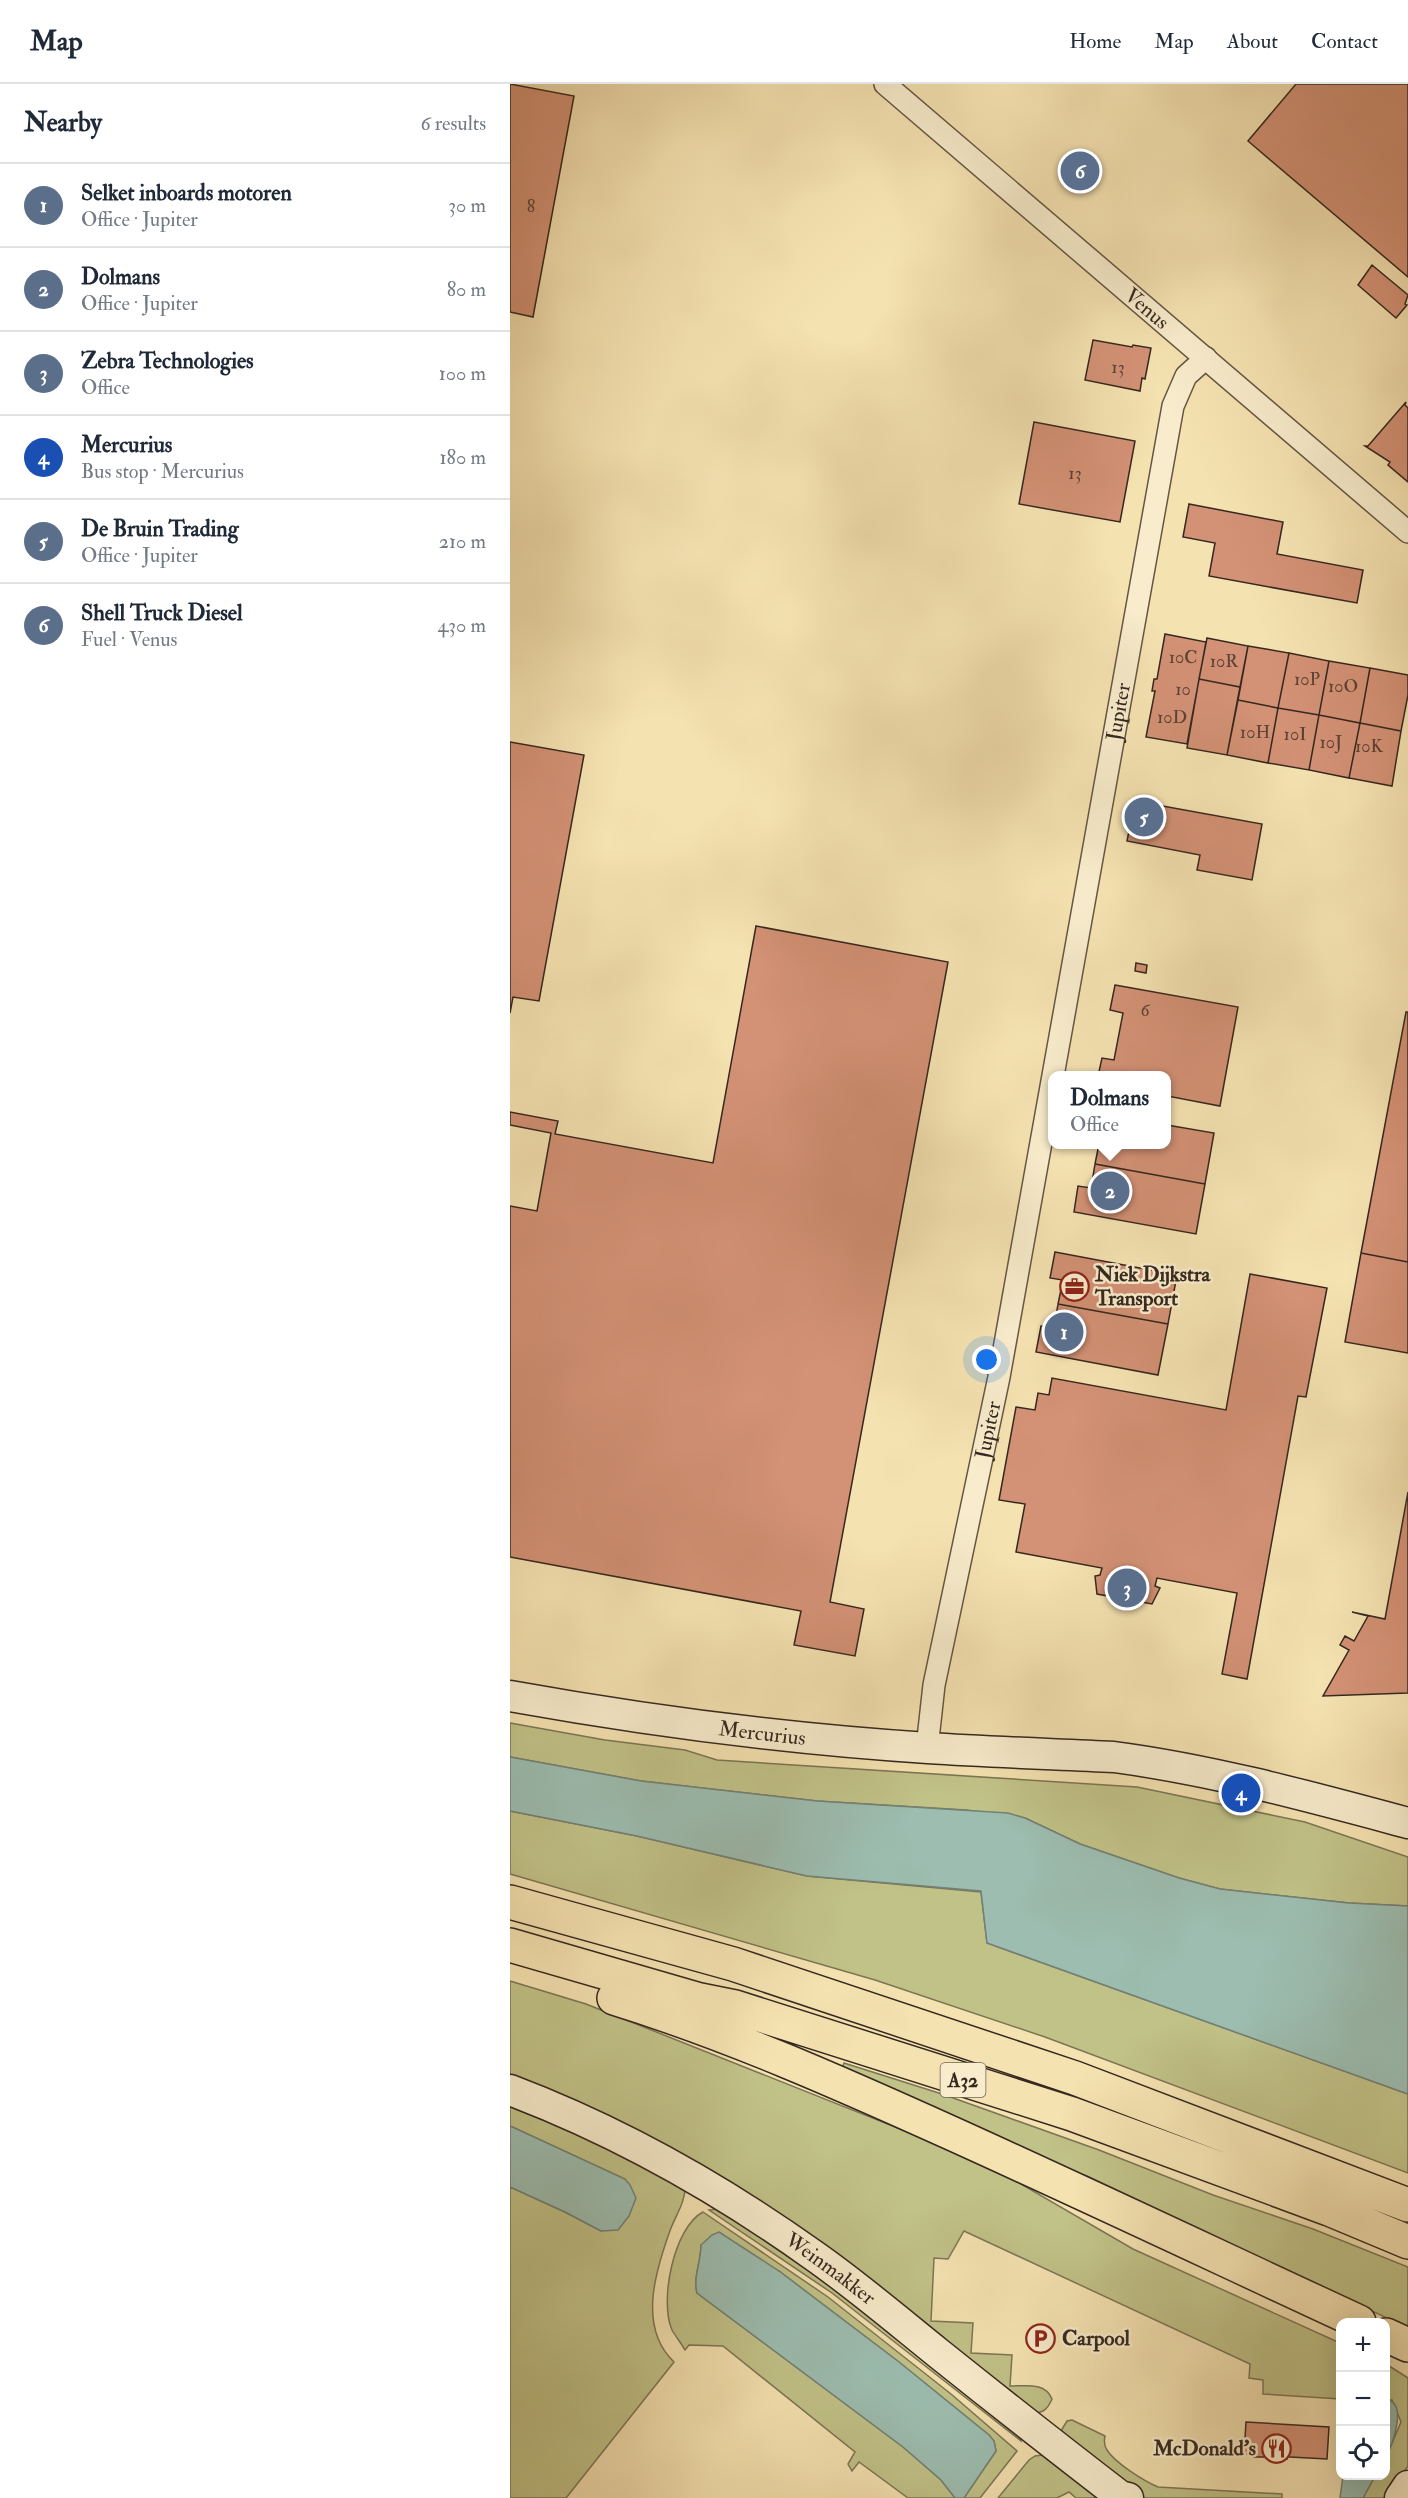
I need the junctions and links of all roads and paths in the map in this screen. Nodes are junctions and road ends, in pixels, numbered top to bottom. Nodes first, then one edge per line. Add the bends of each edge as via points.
1 (885, 84) edge
2 (1206, 358) junction
3 (1408, 532) edge
4 (1054, 1071) edge
5 (1048, 1104) edge
6 (510, 1696) edge
7 (927, 1748) junction
8 (1370, 1813) junction
9 (1408, 1816) edge
10 (1408, 1823) edge
11 (510, 1902) edge
12 (510, 1945) edge
13 (510, 1963) edge
14 (510, 2090) edge
15 (1408, 2205) edge
16 (1408, 2242) edge
17 (1350, 2318) edge
18 (1390, 2337) edge
19 (1408, 2345) edge
20 (1408, 2486) edge
21 (1123, 2497) edge
22 (1400, 2498) edge

1 - 2 street, Venus
2 - 3 street, Venus
2 - 4 street, Jupiter via 1186,376 1173,406
5 - 7 street, Jupiter via 999,1377 934,1685
6 - 7 main road, Mercurius via 631,1717
7 - 8 main road, Mercurius via 1144,1761 1275,1788
8 - 9 main road, Mercurius
8 - 10 main road, Mercurius
11 - 15 highway, A32 via 733,1964 1018,2059
12 - 16 highway, A32 via 735,2007 1072,2114
13 - 17 highway, A32 via 667,2014 791,2061
14 - 21 main road, Weinmakker via 628,2142 705,2184 770,2226 852,2284
18 - 19 highway
20 - 22 main road

